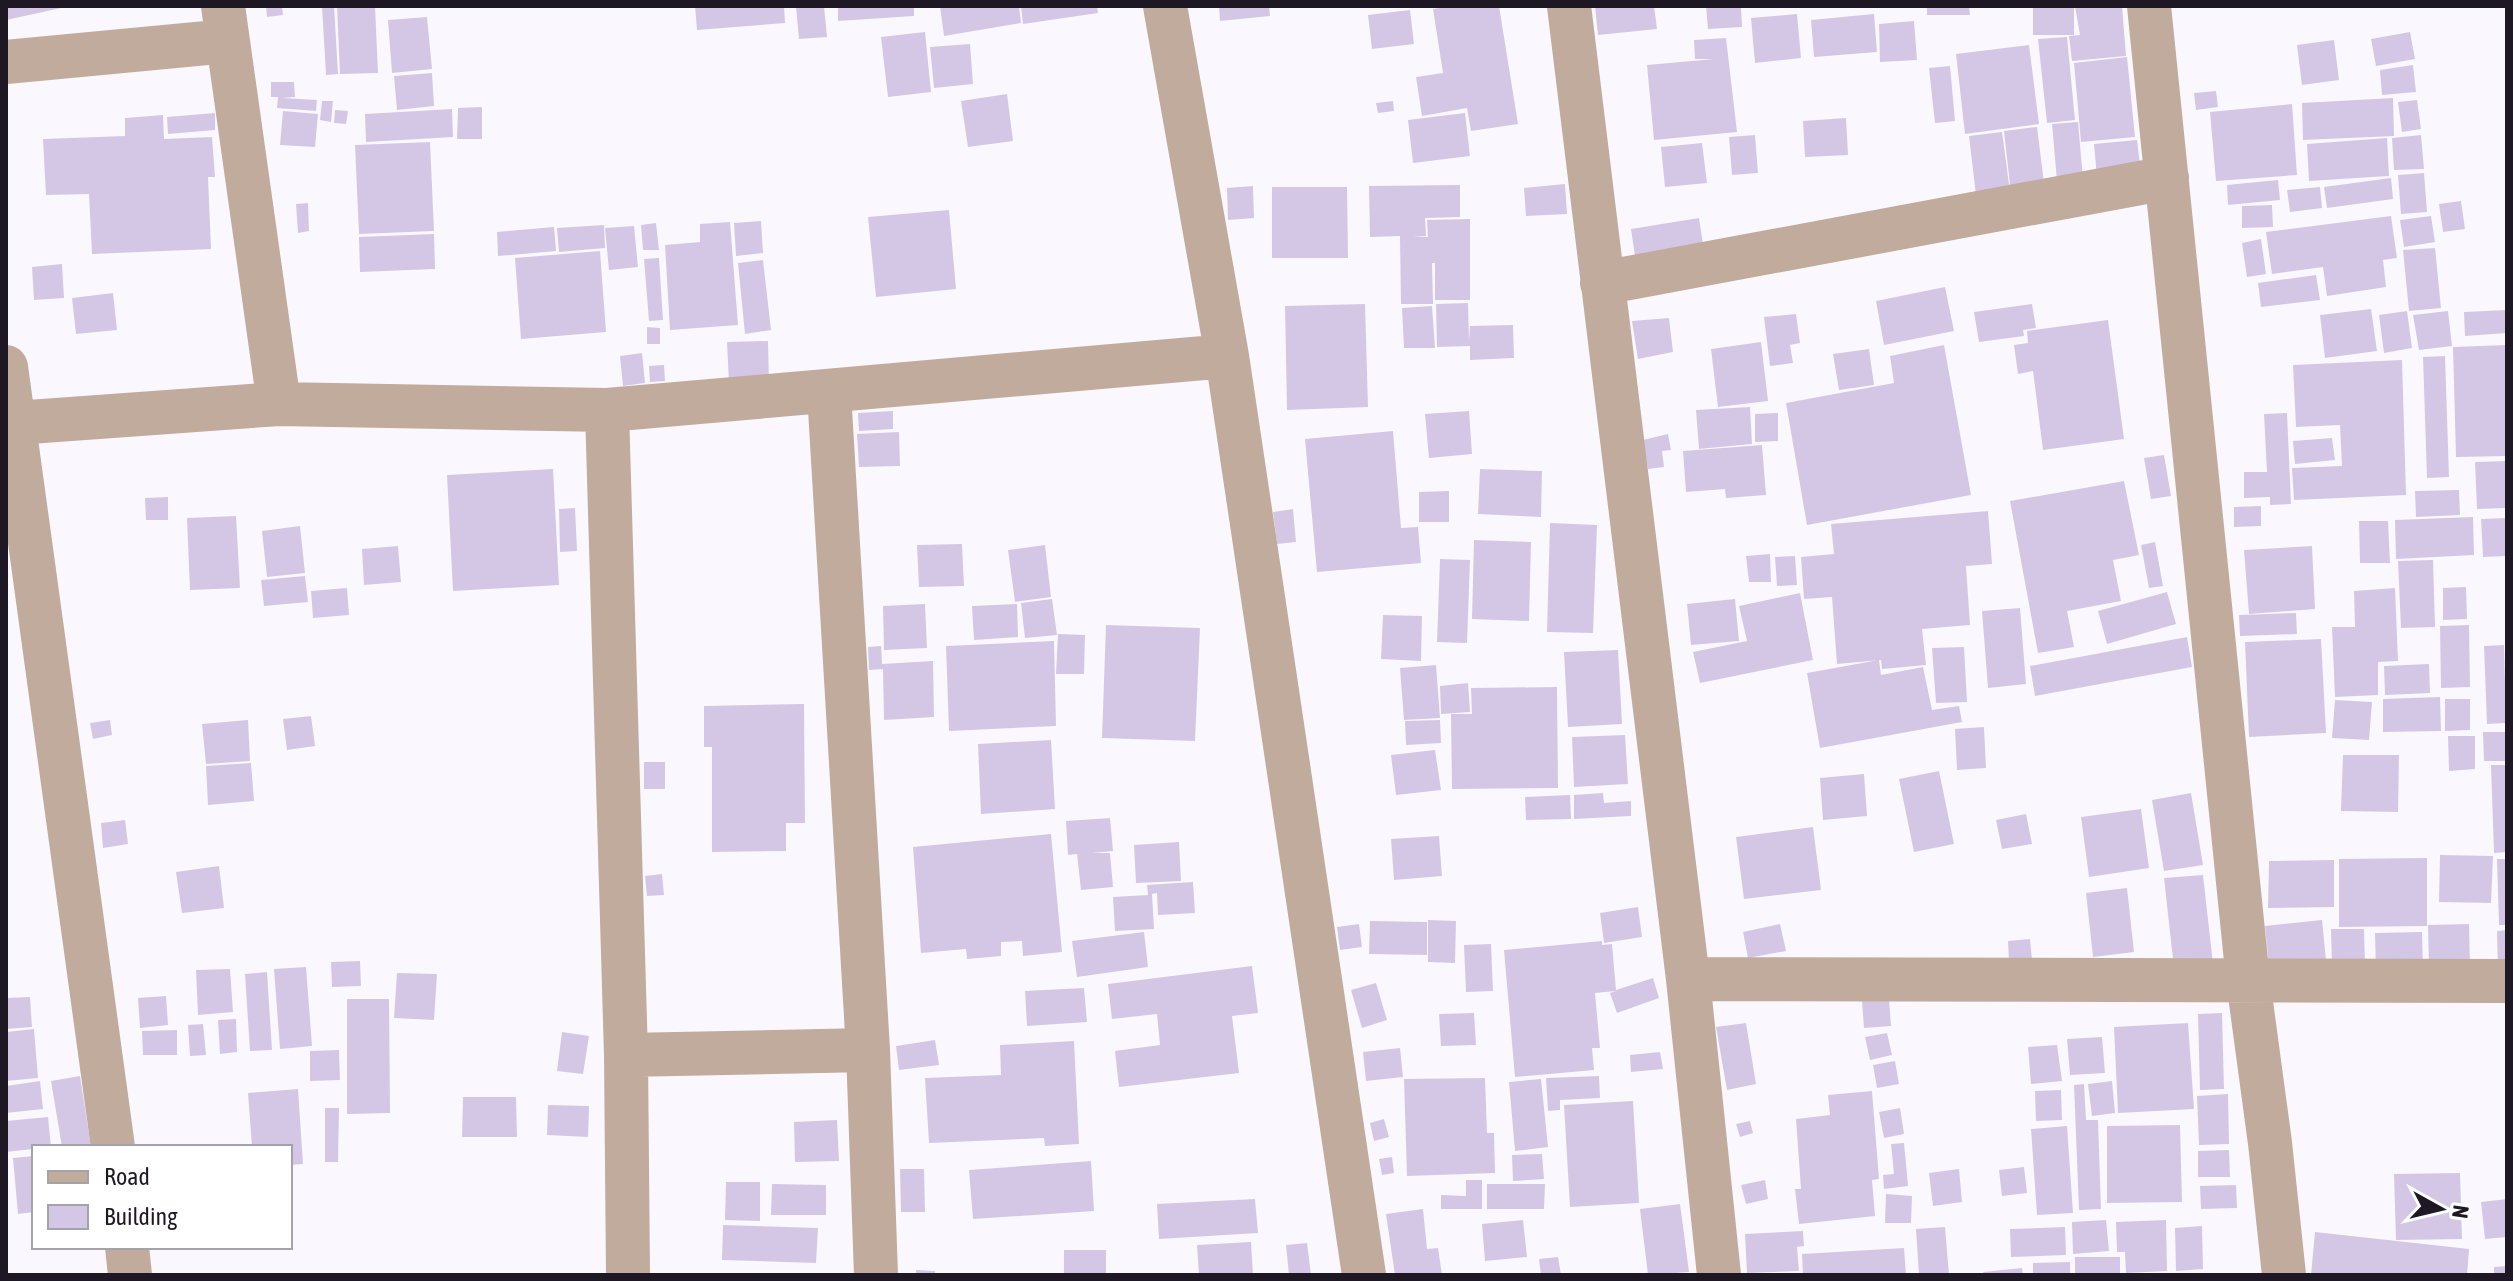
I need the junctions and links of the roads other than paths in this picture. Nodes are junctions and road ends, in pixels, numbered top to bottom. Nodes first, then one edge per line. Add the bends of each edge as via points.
1 (1165, 6) edge
2 (1569, 6) edge
3 (2149, 6) edge
4 (226, 23) edge
5 (6, 62) edge
6 (2167, 178) junction
7 (1602, 283) junction
8 (1227, 356) junction
9 (6, 367) edge
10 (829, 392) junction
11 (279, 404) junction
12 (607, 410) junction
13 (15, 423) junction
14 (1688, 979) junction
15 (2248, 980) junction
16 (2507, 981) edge
17 (868, 1050) junction
18 (626, 1055) junction
19 (113, 1145) edge
20 (127, 1249) edge
21 (130, 1275) edge
22 (628, 1275) edge
23 (876, 1275) edge
24 (1364, 1275) edge
25 (1719, 1275) edge
26 (2284, 1275) edge

1 - 8 street
2 - 7 street
3 - 6 street
4 - 5 street
4 - 11 street
6 - 7 street
6 - 15 street
7 - 14 street
8 - 10 street
8 - 24 street
9 - 13 street
10 - 12 street
10 - 17 street
11 - 12 street
11 - 13 street
12 - 18 street
13 - 19 street
14 - 15 street
14 - 25 street
15 - 16 street
15 - 26 street
17 - 18 street
17 - 23 street
18 - 22 street
20 - 21 street

